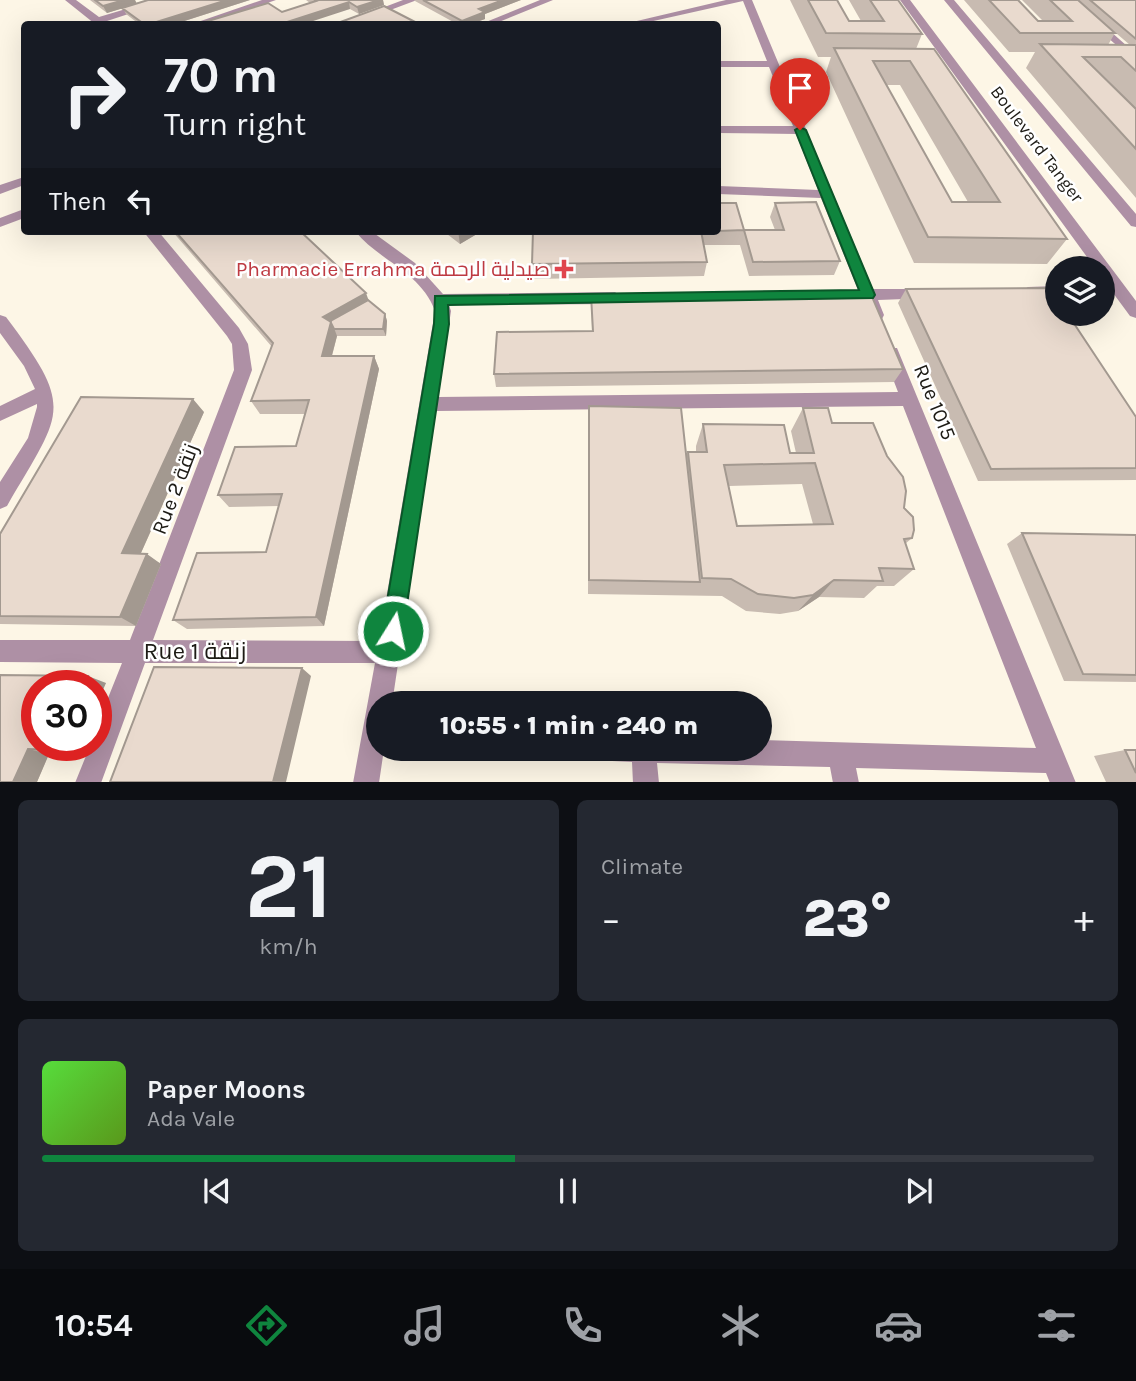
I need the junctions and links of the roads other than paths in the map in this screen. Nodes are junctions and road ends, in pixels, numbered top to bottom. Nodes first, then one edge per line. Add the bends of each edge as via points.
1 (69, 0) edge
2 (166, 0) edge
3 (271, 0) edge
4 (412, 0) edge
5 (548, 0) edge
6 (739, 0) edge
7 (747, 0) edge
8 (905, 0) edge
9 (948, 0) edge
10 (1069, 0) edge
11 (673, 13) junction
12 (96, 21) edge
13 (105, 21) edge
14 (206, 21) edge
15 (353, 21) edge
16 (493, 21) edge
17 (641, 21) edge
18 (674, 21) edge
19 (1136, 59) edge
20 (721, 64) edge
21 (773, 64) junction
22 (721, 130) edge
23 (800, 130) junction
24 (21, 182) edge
25 (0, 190) edge
26 (721, 190) edge
27 (826, 194) junction
28 (21, 214) edge
29 (0, 223) edge
30 (1136, 223) edge
31 (153, 235) edge
32 (367, 235) edge
33 (1129, 290) edge
34 (1045, 291) edge
35 (1016, 292) edge
36 (949, 293) edge
37 (840, 295) edge
38 (868, 295) junction
39 (633, 298) edge
40 (440, 300) junction
41 (1136, 312) edge
42 (0, 321) edge
43 (44, 392) junction
44 (910, 399) junction
45 (429, 404) junction
46 (0, 414) edge
47 (0, 500) edge
48 (0, 651) edge
49 (138, 652) junction
50 (389, 652) junction
51 (382, 691) edge
52 (772, 753) edge
53 (840, 755) junction
54 (371, 761) edge
55 (645, 761) edge
56 (1058, 772) edge
57 (88, 782) edge
58 (366, 782) edge
59 (646, 782) edge
60 (846, 782) edge

1 - 12 street
2 - 13 street
3 - 14 street
4 - 15 street
5 - 16 street
6 - 11 street
7 - 21 street, Rue 1015
8 - 33 street, Boulevard Tanger
9 - 30 street, Boulevard Tanger
10 - 19 street
11 - 17 street
11 - 18 street
20 - 21 street
21 - 23 street, Rue 1015
22 - 23 street
23 - 27 street, Rue 1015
24 - 25 street
26 - 27 street
27 - 38 street, Rue 1015
28 - 29 street
31 - 49 street, Rue 2 زنقة via 233,332 240,344 243,370
32 - 40 street
33 - 41 street, Boulevard Tanger
34 - 35 street
36 - 38 street
37 - 38 street
38 - 44 street, Rue 1015
39 - 40 street
40 - 45 street via 442,324
42 - 43 street
43 - 46 street
43 - 47 street via 42,422
44 - 45 street
44 - 56 street, Rue 1015
45 - 50 street
48 - 49 street, Rue 1 زنقة
49 - 50 street, Rue 1 زنقة
49 - 57 street, Rue 2 زنقة
50 - 51 street
52 - 53 street
53 - 56 street
53 - 60 street
54 - 58 street
55 - 59 street

